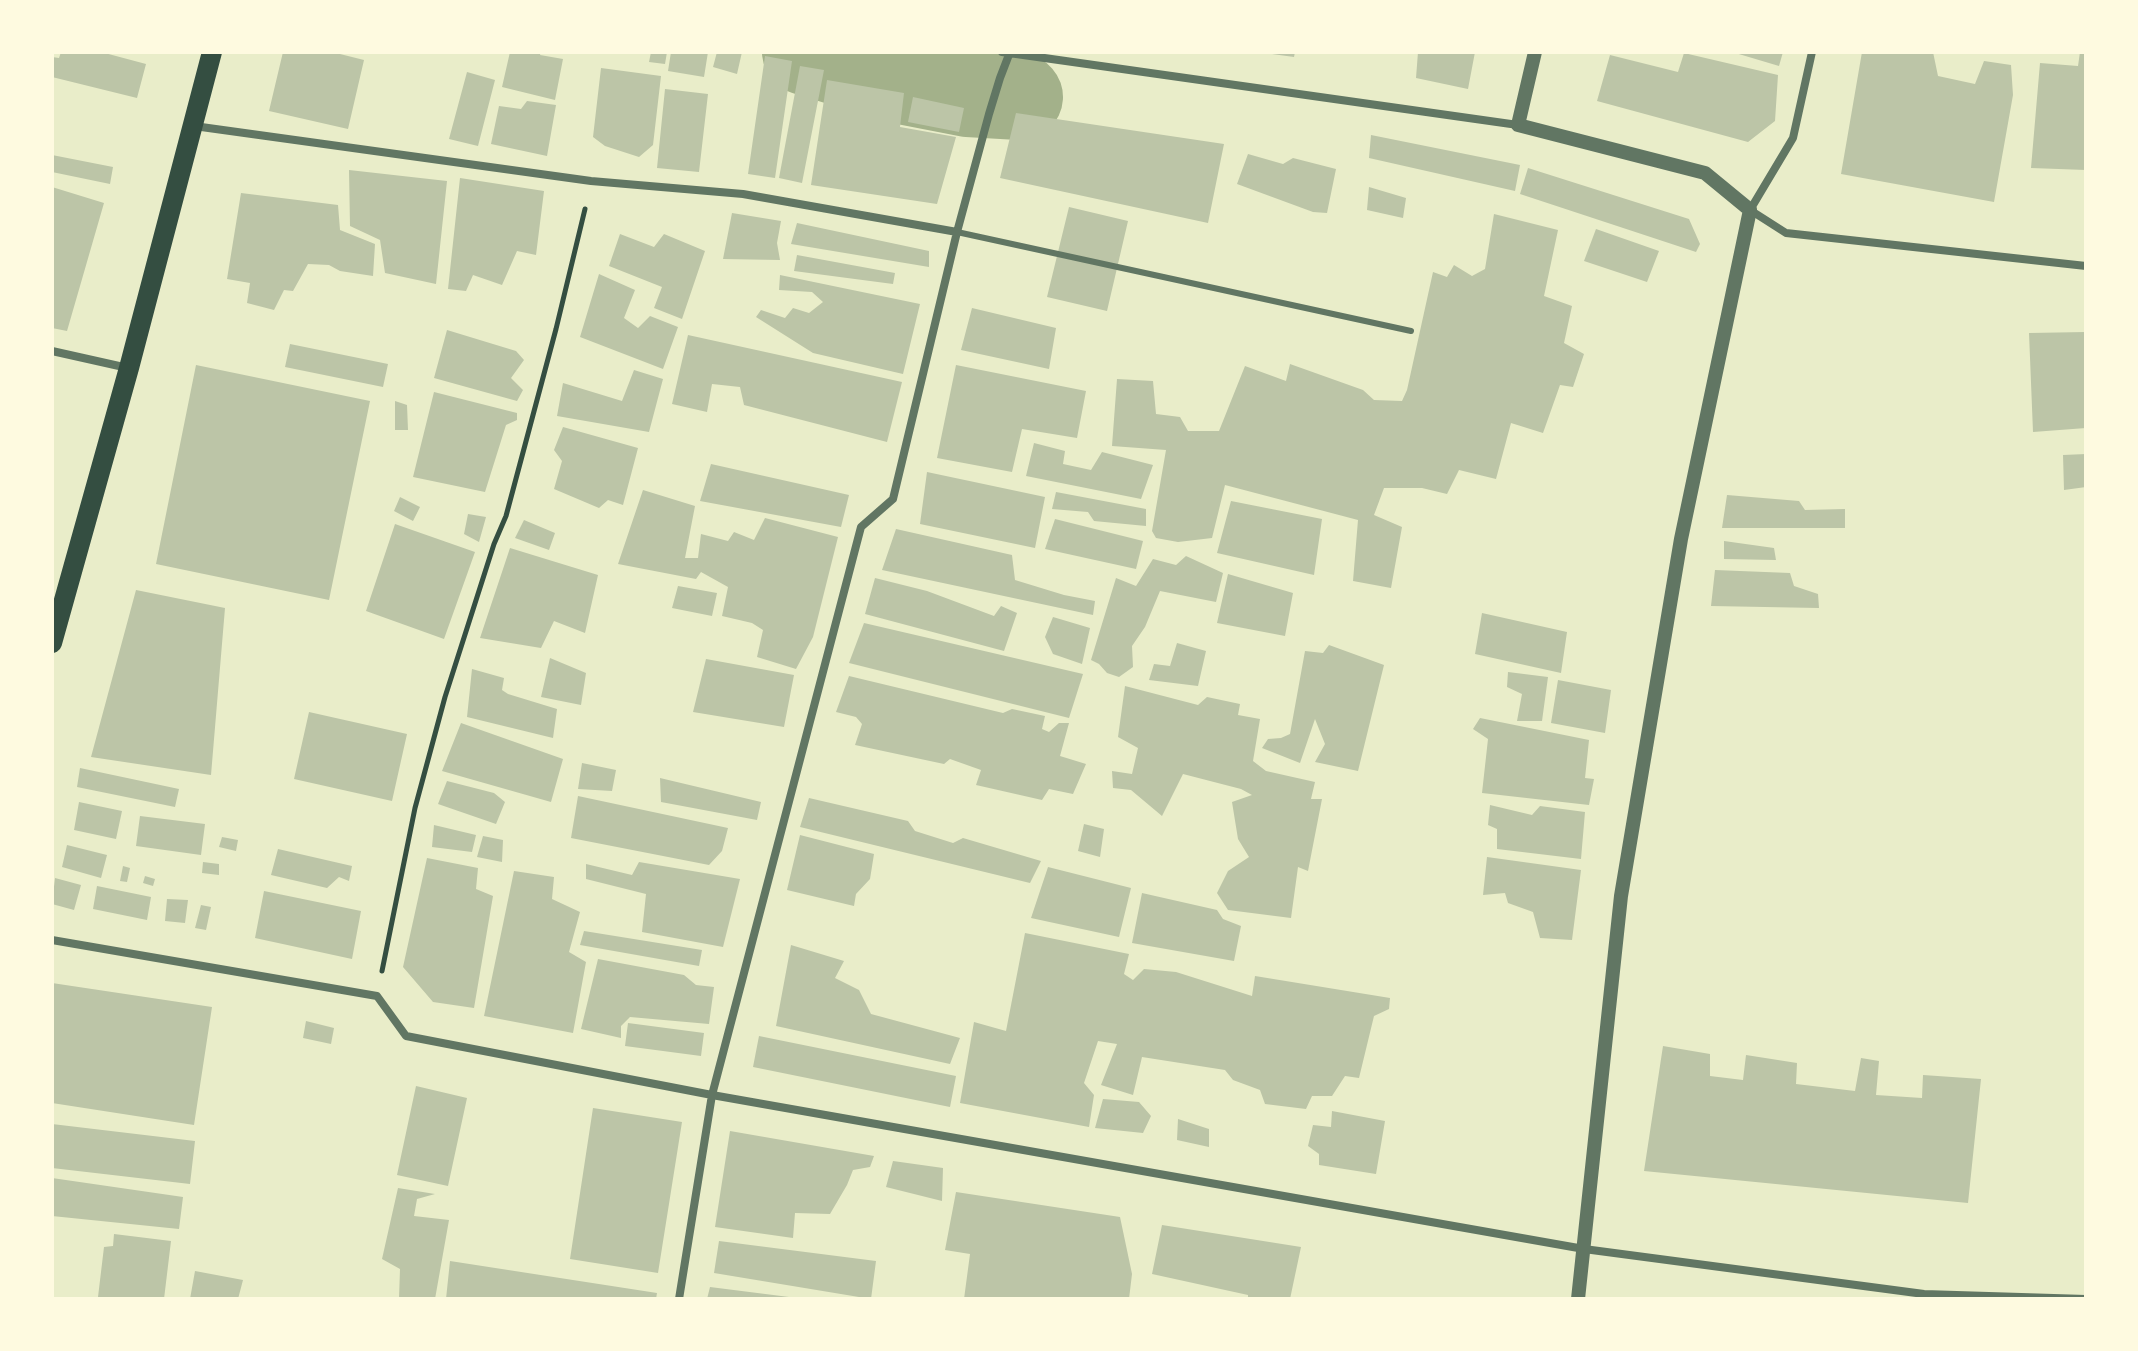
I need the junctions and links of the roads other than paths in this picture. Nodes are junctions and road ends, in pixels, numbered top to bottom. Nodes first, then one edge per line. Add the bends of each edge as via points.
1 (212, 52) edge
2 (1535, 52) edge
3 (1812, 52) edge
4 (1008, 53) edge
5 (193, 125) junction
6 (1518, 125) junction
7 (1750, 210) junction
8 (957, 232) junction
9 (2086, 266) edge
10 (1411, 331) dead end
11 (52, 351) edge
12 (129, 368) junction
13 (52, 643) edge
14 (52, 940) edge
15 (712, 1095) junction
16 (1584, 1249) junction
17 (1924, 1296) edge
18 (679, 1299) edge
19 (1578, 1299) edge
20 (2086, 1299) edge

1 - 5 main road
2 - 6 street
3 - 7 street via 1793,138
4 - 6 street
4 - 8 street
5 - 8 street via 591,181 743,194
5 - 12 main road
6 - 7 street via 1705,173
7 - 9 street via 1786,233
7 - 16 street via 1681,539 1621,896
8 - 10 lane
8 - 15 street via 893,499 861,527
11 - 12 street
12 - 13 main road
14 - 15 street via 377,996 406,1036
15 - 16 street
15 - 18 street
16 - 17 street
16 - 19 street
17 - 20 street

